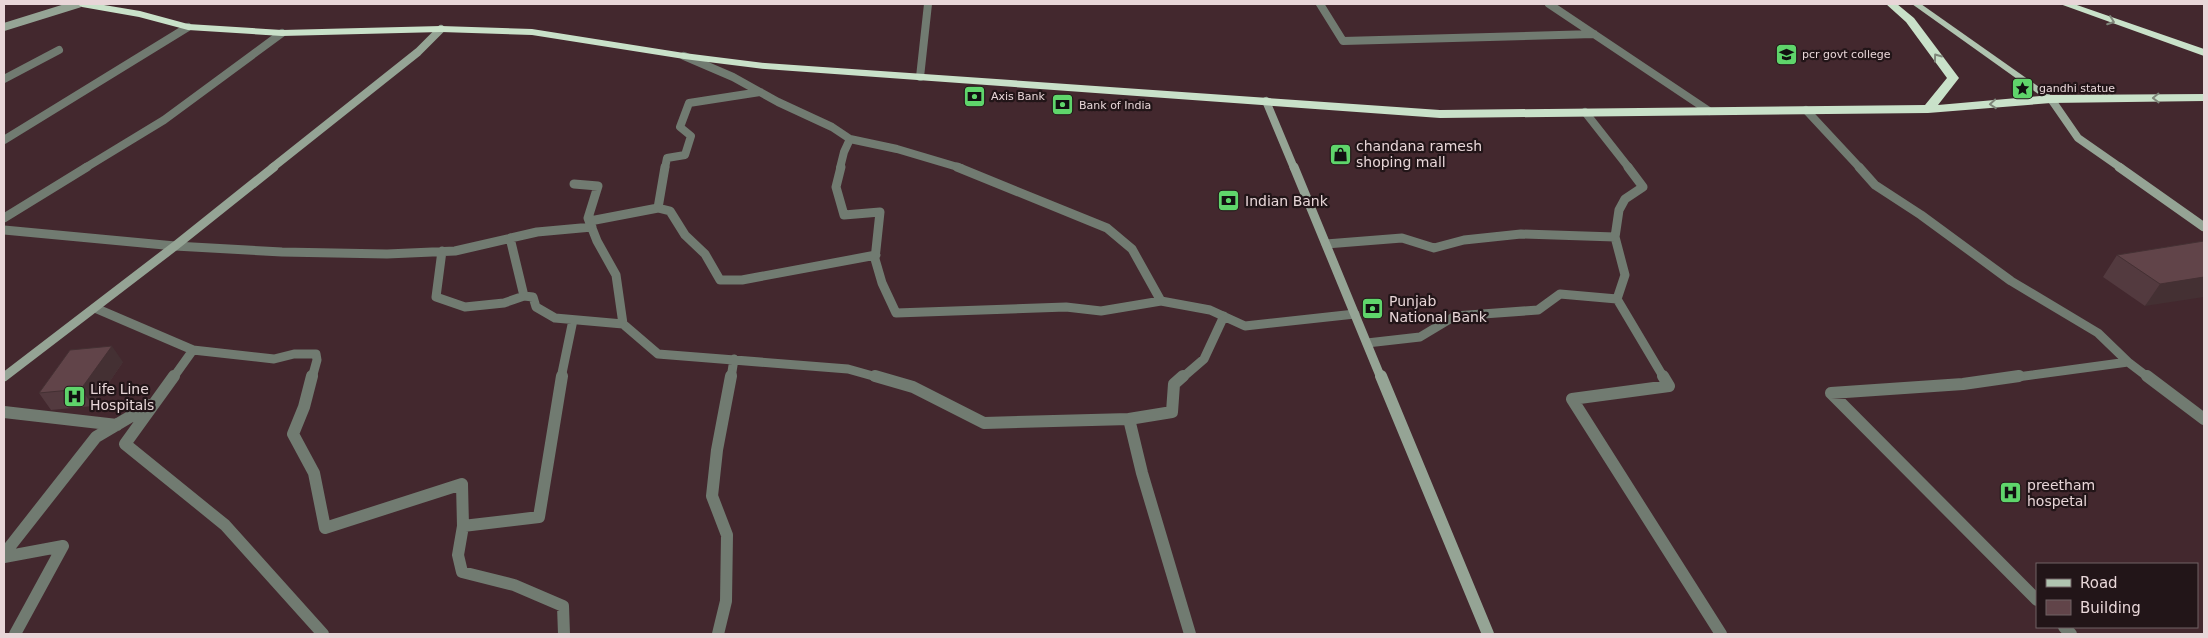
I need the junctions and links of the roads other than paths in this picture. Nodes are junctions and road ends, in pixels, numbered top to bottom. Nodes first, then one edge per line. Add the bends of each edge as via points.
1 (78, 4) edge
2 (82, 4) edge
3 (124, 4) edge
4 (928, 4) edge
5 (1320, 4) edge
6 (1549, 4) edge
7 (1891, 4) edge
8 (1916, 4) edge
9 (2065, 4) edge
10 (140, 14) junction
11 (4, 27) edge
12 (188, 27) junction
13 (441, 28) junction
14 (282, 33) junction
15 (1594, 34) junction
16 (59, 50) dead end
17 (2204, 53) edge
18 (684, 56) junction
19 (920, 77) junction
20 (4, 79) edge
21 (760, 92) junction
22 (2203, 98) edge
23 (2052, 100) junction
24 (1266, 102) junction
25 (1928, 109) junction
26 (1806, 110) junction
27 (1709, 111) junction
28 (1585, 112) junction
29 (850, 139) junction
30 (4, 140) edge
31 (574, 184) dead end
32 (658, 208) junction
33 (4, 218) edge
34 (591, 224) junction
35 (2204, 227) edge
36 (4, 230) edge
37 (1615, 237) junction
38 (510, 238) junction
39 (1326, 244) junction
40 (175, 246) junction
41 (442, 251) junction
42 (876, 255) junction
43 (524, 296) junction
44 (1617, 300) junction
45 (1160, 301) junction
46 (95, 308) junction
47 (1355, 314) junction
48 (1224, 316) junction
49 (573, 320) junction
50 (624, 324) junction
51 (1367, 343) junction
52 (193, 350) junction
53 (734, 360) junction
54 (2128, 362) junction
55 (4, 377) edge
56 (153, 404) junction
57 (4, 412) edge
58 (1130, 419) junction
59 (2204, 420) edge
60 (117, 425) junction
61 (463, 526) junction
62 (4, 555) edge
63 (2036, 599) edge
64 (15, 634) edge
65 (323, 634) edge
66 (564, 634) edge
67 (718, 634) edge
68 (1190, 634) edge
69 (1488, 634) edge
70 (1722, 634) edge

1 - 11 street
2 - 10 highway
3 - 10 highway
4 - 19 street
5 - 15 street via 1343,41
6 - 15 street
25 -> 7 highway via 1953,78 1910,20
8 - 23 main road
9 -> 17 highway
10 - 12 highway
12 - 14 highway
12 - 30 street
13 - 14 highway
13 - 18 highway via 532,32
13 - 40 street via 418,52
14 - 33 street via 164,120
15 - 27 street
16 - 20 street
18 - 19 highway via 765,66
18 - 21 street via 733,76
19 - 24 highway
21 - 29 street
21 - 32 street via 689,103 680,127 691,136 685,156 667,158
22 -> 23 highway
23 -> 25 highway
23 - 35 street via 2078,138
24 - 28 highway via 1440,114
24 - 39 street
25 - 26 highway
26 - 27 highway
26 - 54 street via 1875,185 2011,281 2098,332
27 - 28 highway
28 - 37 street via 1643,187 1625,199 1619,210
29 - 42 street via 836,187 844,215 880,212
29 - 45 street via 960,168 1107,228 1132,248
31 - 34 street via 598,186 588,218
32 - 34 street
32 - 42 street via 670,211 720,280 742,280
34 - 38 street
34 - 50 street via 616,275
36 - 40 street
37 - 39 street via 1521,234 1464,240 1434,248 1402,238
37 - 44 street via 1625,275
38 - 41 street
38 - 43 street
39 - 47 street
40 - 41 street via 387,254
40 - 46 street
41 - 43 street via 436,296 465,307 504,303
42 - 45 street via 883,290 896,313 1066,307 1101,311
43 - 49 street via 533,297 536,307 554,318
44 - 51 street via 1560,294 1538,310 1455,316 1420,337
44 - 70 street via 1669,386 1572,399
45 - 48 street via 1210,310
46 - 52 street
46 - 55 street
47 - 48 street via 1245,326
47 - 51 street
48 - 58 street via 1204,359 1174,384 1172,412
49 - 50 street
49 - 61 street via 539,517
50 - 53 street via 658,354
51 - 69 street
52 - 56 street
52 - 61 street via 274,360 294,354 316,354 317,360 294,434 314,473 325,528 462,484
53 - 58 street via 848,369 913,387 984,423
53 - 67 street via 712,496 726,535 726,601
54 - 59 street
54 - 63 street via 1963,384 1831,393
56 - 60 street
56 - 65 street via 125,444 225,525
57 - 60 street
58 - 68 street via 1142,473
60 - 62 street via 96,437
61 - 66 street via 458,555 462,572 514,585 563,606
62 - 64 street via 63,546

